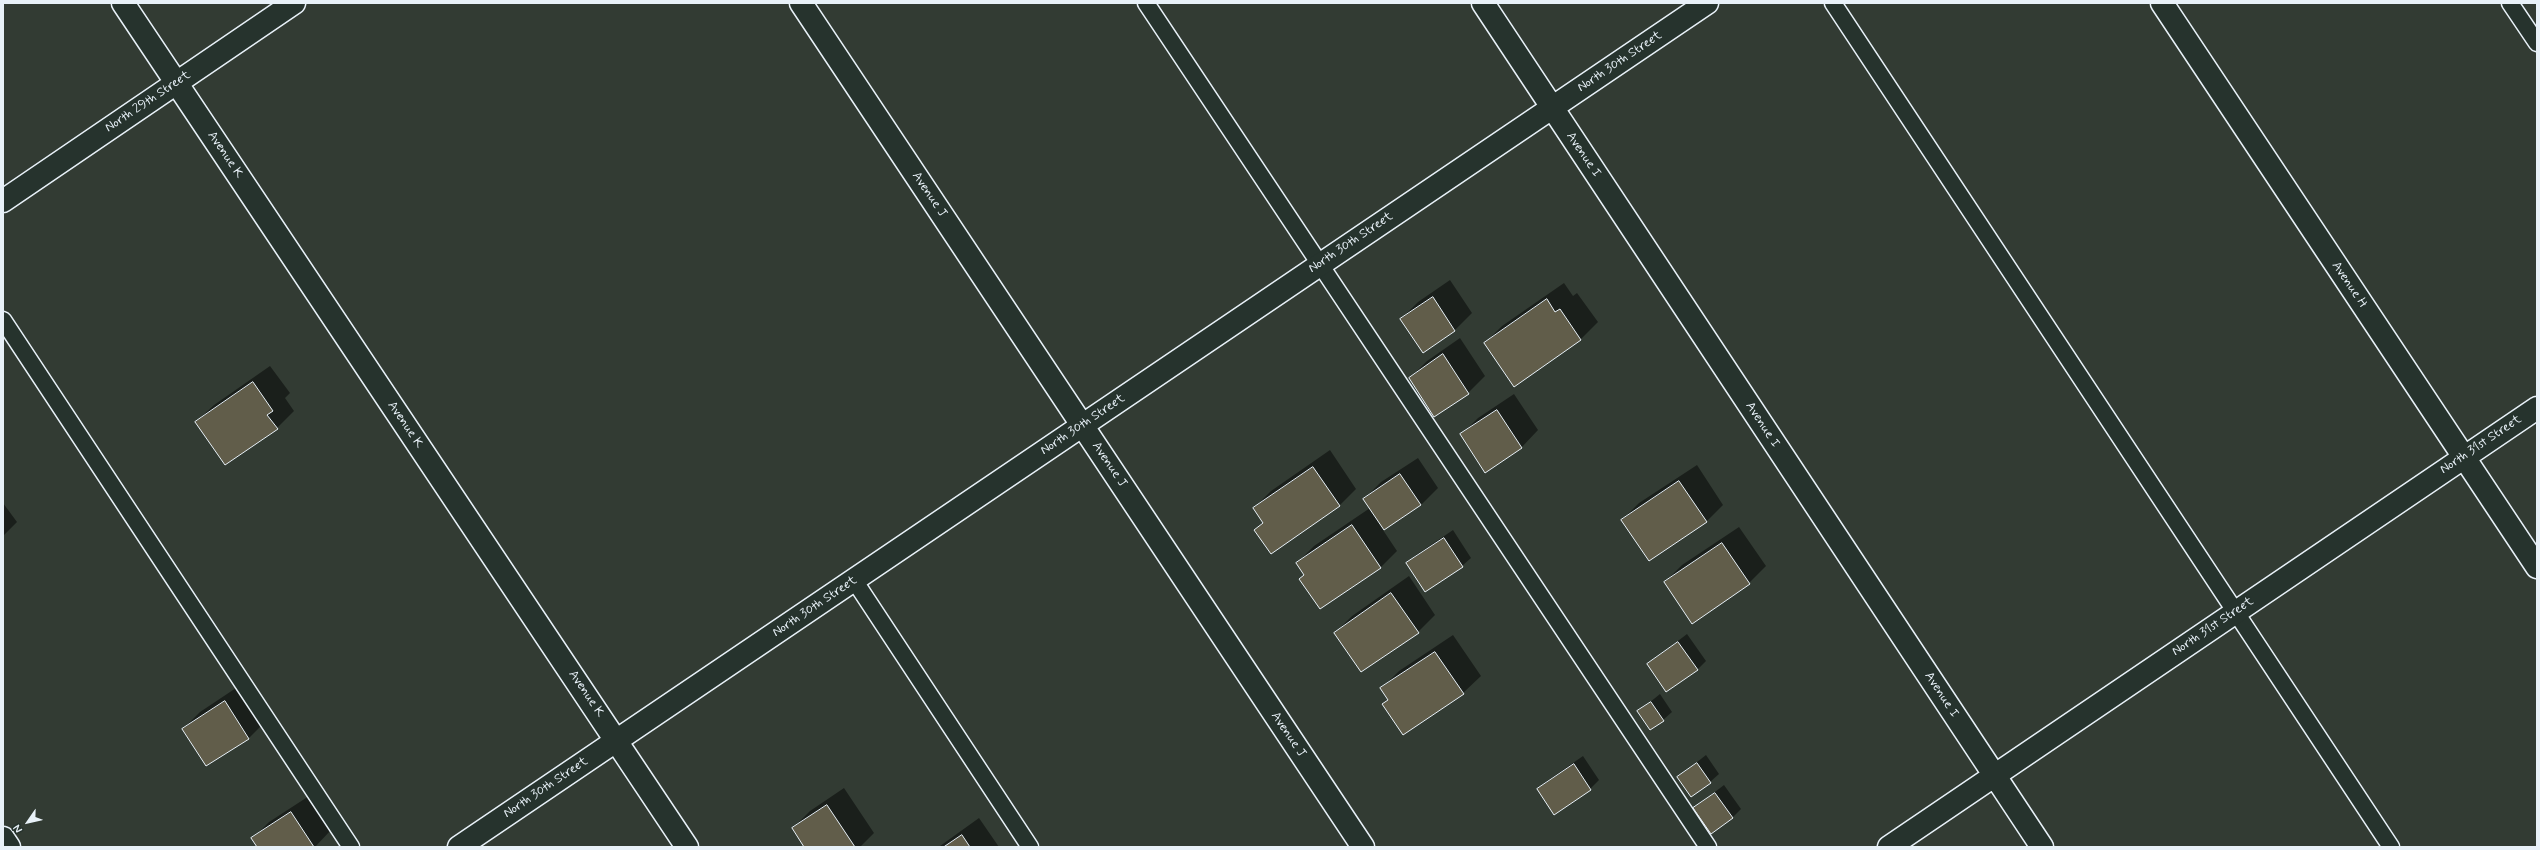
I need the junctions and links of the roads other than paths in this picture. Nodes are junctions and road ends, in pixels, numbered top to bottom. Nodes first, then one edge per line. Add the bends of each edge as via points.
1 (123, 3) edge
2 (294, 3) edge
3 (801, 3) edge
4 (1146, 3) edge
5 (1483, 3) edge
6 (1707, 3) edge
7 (1833, 3) edge
8 (2162, 3) edge
9 (2510, 3) edge
10 (2537, 43) edge
11 (176, 82) junction
12 (1552, 108) junction
13 (3, 201) edge
14 (1321, 264) junction
15 (3, 320) edge
16 (2537, 408) edge
17 (1082, 425) junction
18 (2464, 457) junction
19 (2537, 567) edge
20 (854, 580) junction
21 (2236, 612) junction
22 (616, 740) junction
23 (1994, 776) junction
24 (3, 838) edge
25 (9, 847) edge
26 (351, 847) edge
27 (459, 847) edge
28 (687, 847) edge
29 (1030, 847) edge
30 (1363, 847) edge
31 (1708, 847) edge
32 (1889, 847) edge
33 (2042, 847) edge
34 (2391, 847) edge

1 - 11 street, Avenue K
2 - 11 street, North 29th Street
3 - 17 street, Avenue J
4 - 14 lane
5 - 12 street, Avenue I
6 - 12 street, North 30th Street
7 - 21 lane
8 - 18 street, Avenue H
9 - 10 lane
11 - 13 street, North 29th Street
11 - 22 street, Avenue K
12 - 14 street, North 30th Street
12 - 23 street, Avenue I
14 - 17 street, North 30th Street
14 - 31 lane
15 - 26 lane
16 - 18 street, North 31st Street
17 - 20 street, North 30th Street
17 - 30 street, Avenue J
18 - 19 street, Avenue H
18 - 21 street, North 31st Street
20 - 22 street, North 30th Street
20 - 29 lane
21 - 23 street, North 31st Street
21 - 34 lane
22 - 27 street, North 30th Street
22 - 28 street, Avenue K
23 - 32 street, North 31st Street
23 - 33 street, Avenue I
24 - 25 street

